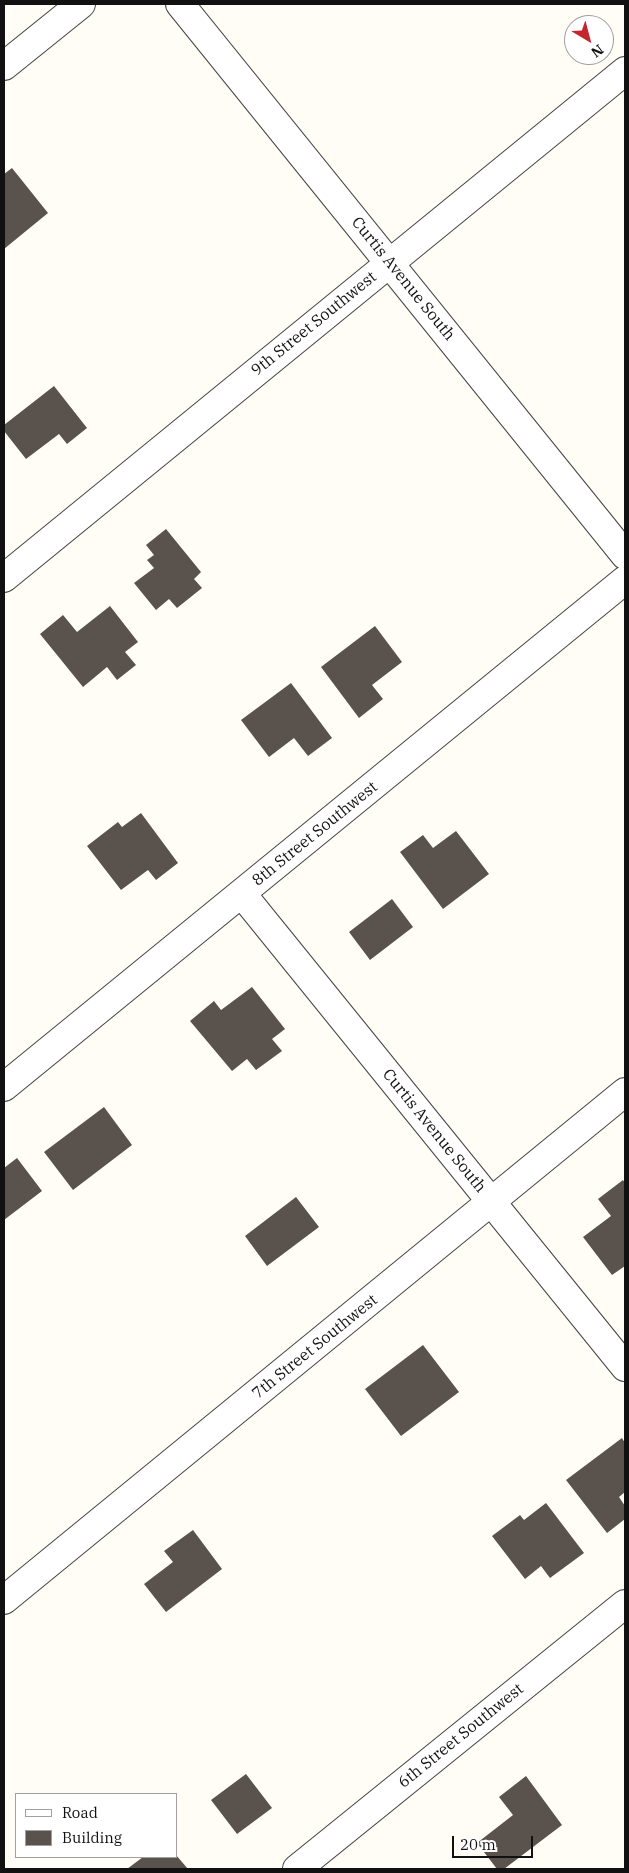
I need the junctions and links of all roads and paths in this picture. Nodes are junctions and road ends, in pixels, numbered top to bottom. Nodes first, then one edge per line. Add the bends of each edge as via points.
1 (81, 4) edge
2 (180, 4) edge
3 (4, 66) edge
4 (625, 71) edge
5 (390, 262) junction
6 (625, 555) edge
7 (4, 578) edge
8 (625, 580) edge
9 (242, 894) junction
10 (4, 1087) edge
11 (625, 1092) edge
12 (491, 1201) junction
13 (625, 1367) edge
14 (4, 1600) edge
15 (625, 1604) edge
16 (297, 1869) edge

1 - 3 street
2 - 5 street, Curtis Avenue South
4 - 5 street, 9th Street Southwest
5 - 6 street, Curtis Avenue South
5 - 7 street, 9th Street Southwest
8 - 9 street, 8th Street Southwest
9 - 10 street, 8th Street Southwest
9 - 12 street, Curtis Avenue South
11 - 12 street, 7th Street Southwest
12 - 13 street, Curtis Avenue South
12 - 14 street, 7th Street Southwest
15 - 16 street, 6th Street Southwest

